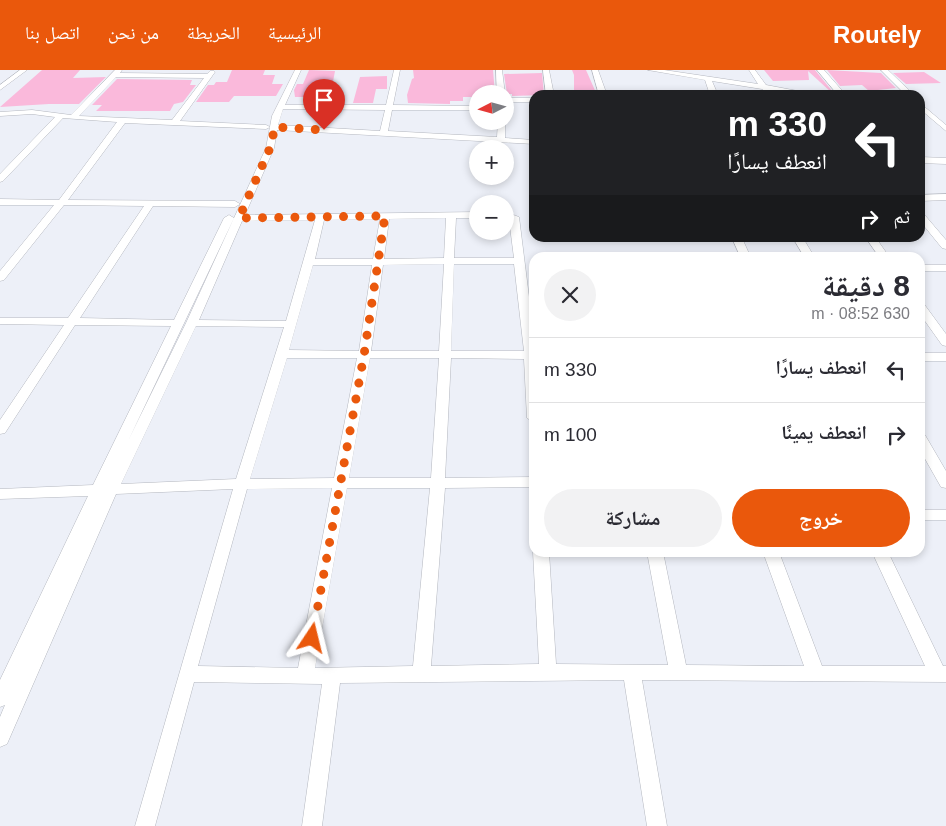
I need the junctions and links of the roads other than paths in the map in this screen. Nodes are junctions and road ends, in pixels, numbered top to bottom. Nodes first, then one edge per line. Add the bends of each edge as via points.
1 (24, 70) edge
2 (291, 70) edge
3 (298, 70) edge
4 (397, 70) edge
5 (499, 70) edge
6 (546, 70) edge
7 (595, 70) edge
8 (651, 70) edge
9 (752, 70) edge
10 (820, 70) edge
11 (884, 70) edge
12 (117, 72) edge
13 (680, 72) edge
14 (211, 73) edge
15 (708, 79) junction
16 (501, 85) edge
17 (764, 87) junction
18 (0, 88) edge
19 (549, 90) edge
20 (602, 90) edge
21 (712, 90) edge
22 (766, 90) edge
23 (783, 90) edge
24 (838, 90) edge
25 (905, 90) edge
26 (514, 100) edge
27 (529, 100) edge
28 (280, 107) junction
29 (389, 108) junction
30 (469, 108) edge
31 (925, 112) edge
32 (925, 113) edge
33 (0, 114) edge
34 (62, 115) junction
35 (946, 115) edge
36 (73, 117) junction
37 (123, 120) junction
38 (175, 122) junction
39 (271, 127) junction
40 (946, 129) edge
41 (502, 130) edge
42 (384, 132) junction
43 (501, 140) joint
44 (514, 141) edge
45 (529, 142) edge
46 (925, 160) edge
47 (946, 161) edge
48 (0, 179) edge
49 (946, 197) edge
50 (925, 198) edge
51 (0, 202) edge
52 (61, 203) junction
53 (150, 204) junction
54 (235, 204) junction
55 (385, 216) junction
56 (451, 216) junction
57 (469, 216) edge
58 (514, 217) edge
59 (239, 218) junction
60 (320, 218) junction
61 (925, 221) edge
62 (946, 246) edge
63 (449, 261) junction
64 (519, 261) junction
65 (310, 262) junction
66 (379, 262) junction
67 (925, 268) edge
68 (946, 268) edge
69 (0, 278) edge
70 (925, 313) edge
71 (0, 321) edge
72 (71, 322) junction
73 (185, 323) junction
74 (291, 324) junction
75 (529, 333) edge
76 (946, 342) edge
77 (283, 354) junction
78 (364, 355) junction
79 (445, 355) junction
80 (529, 355) edge
81 (925, 357) edge
82 (946, 357) edge
83 (0, 430) edge
84 (925, 447) edge
85 (438, 481) junction
86 (340, 482) junction
87 (529, 482) edge
88 (241, 484) junction
89 (946, 484) edge
90 (104, 490) junction
91 (0, 494) edge
92 (925, 515) edge
93 (946, 515) edge
94 (541, 557) edge
95 (656, 557) edge
96 (773, 557) edge
97 (883, 557) edge
98 (548, 672) junction
99 (421, 673) junction
100 (187, 674) junction
101 (632, 674) junction
102 (679, 674) junction
103 (816, 674) junction
104 (942, 674) edge
105 (305, 676) junction
106 (332, 676) junction
107 (0, 699) edge
108 (0, 738) edge
109 (145, 826) edge
110 (312, 826) edge
111 (657, 826) edge

1 - 18 street
2 - 39 street via 268,115
3 - 28 street
4 - 29 street
5 - 16 street
6 - 19 street
7 - 20 street
8 - 13 street
9 - 17 street
10 - 24 street
11 - 25 street
12 - 14 street
12 - 36 street
13 - 15 street
14 - 38 street
15 - 17 street
15 - 21 street
17 - 22 street
17 - 23 street
26 - 27 street
28 - 29 street
28 - 39 street
29 - 30 street
29 - 42 street
31 - 35 street
32 - 40 street
33 - 34 street via 32,112
34 - 36 street
34 - 48 street
36 - 37 street
37 - 38 street
37 - 52 street
38 - 39 street
39 - 42 street
39 - 54 street
39 - 59 street via 270,148
41 - 43 street
42 - 43 street
44 - 45 street
46 - 47 street
49 - 50 street
51 - 52 street
52 - 53 street
52 - 69 street
53 - 54 street
53 - 72 street
54 - 73 street
55 - 56 street
55 - 60 street
55 - 66 street
56 - 57 street
56 - 63 street
58 - 64 street
59 - 60 street
59 - 73 street
60 - 65 street
61 - 62 street
63 - 64 street
63 - 66 street
63 - 79 street
64 - 75 street
65 - 66 street
65 - 74 street
66 - 78 street
67 - 68 street
70 - 76 street
71 - 72 street
72 - 73 street
72 - 83 street
73 - 74 street
73 - 90 street
74 - 77 street
77 - 78 street
77 - 88 street
78 - 79 street
78 - 86 street
79 - 80 street
79 - 85 street
81 - 82 street
84 - 89 street
85 - 86 street
85 - 87 street
85 - 99 street
86 - 88 street
86 - 105 street
88 - 90 street
88 - 100 street
90 - 91 street
90 - 107 street
90 - 108 street
92 - 93 street
94 - 98 street
95 - 102 street
96 - 103 street
97 - 104 street
98 - 99 street
98 - 101 street
99 - 106 street
100 - 105 street
100 - 109 street
101 - 102 street
101 - 111 street
102 - 103 street
103 - 104 street
105 - 106 street
106 - 110 street

